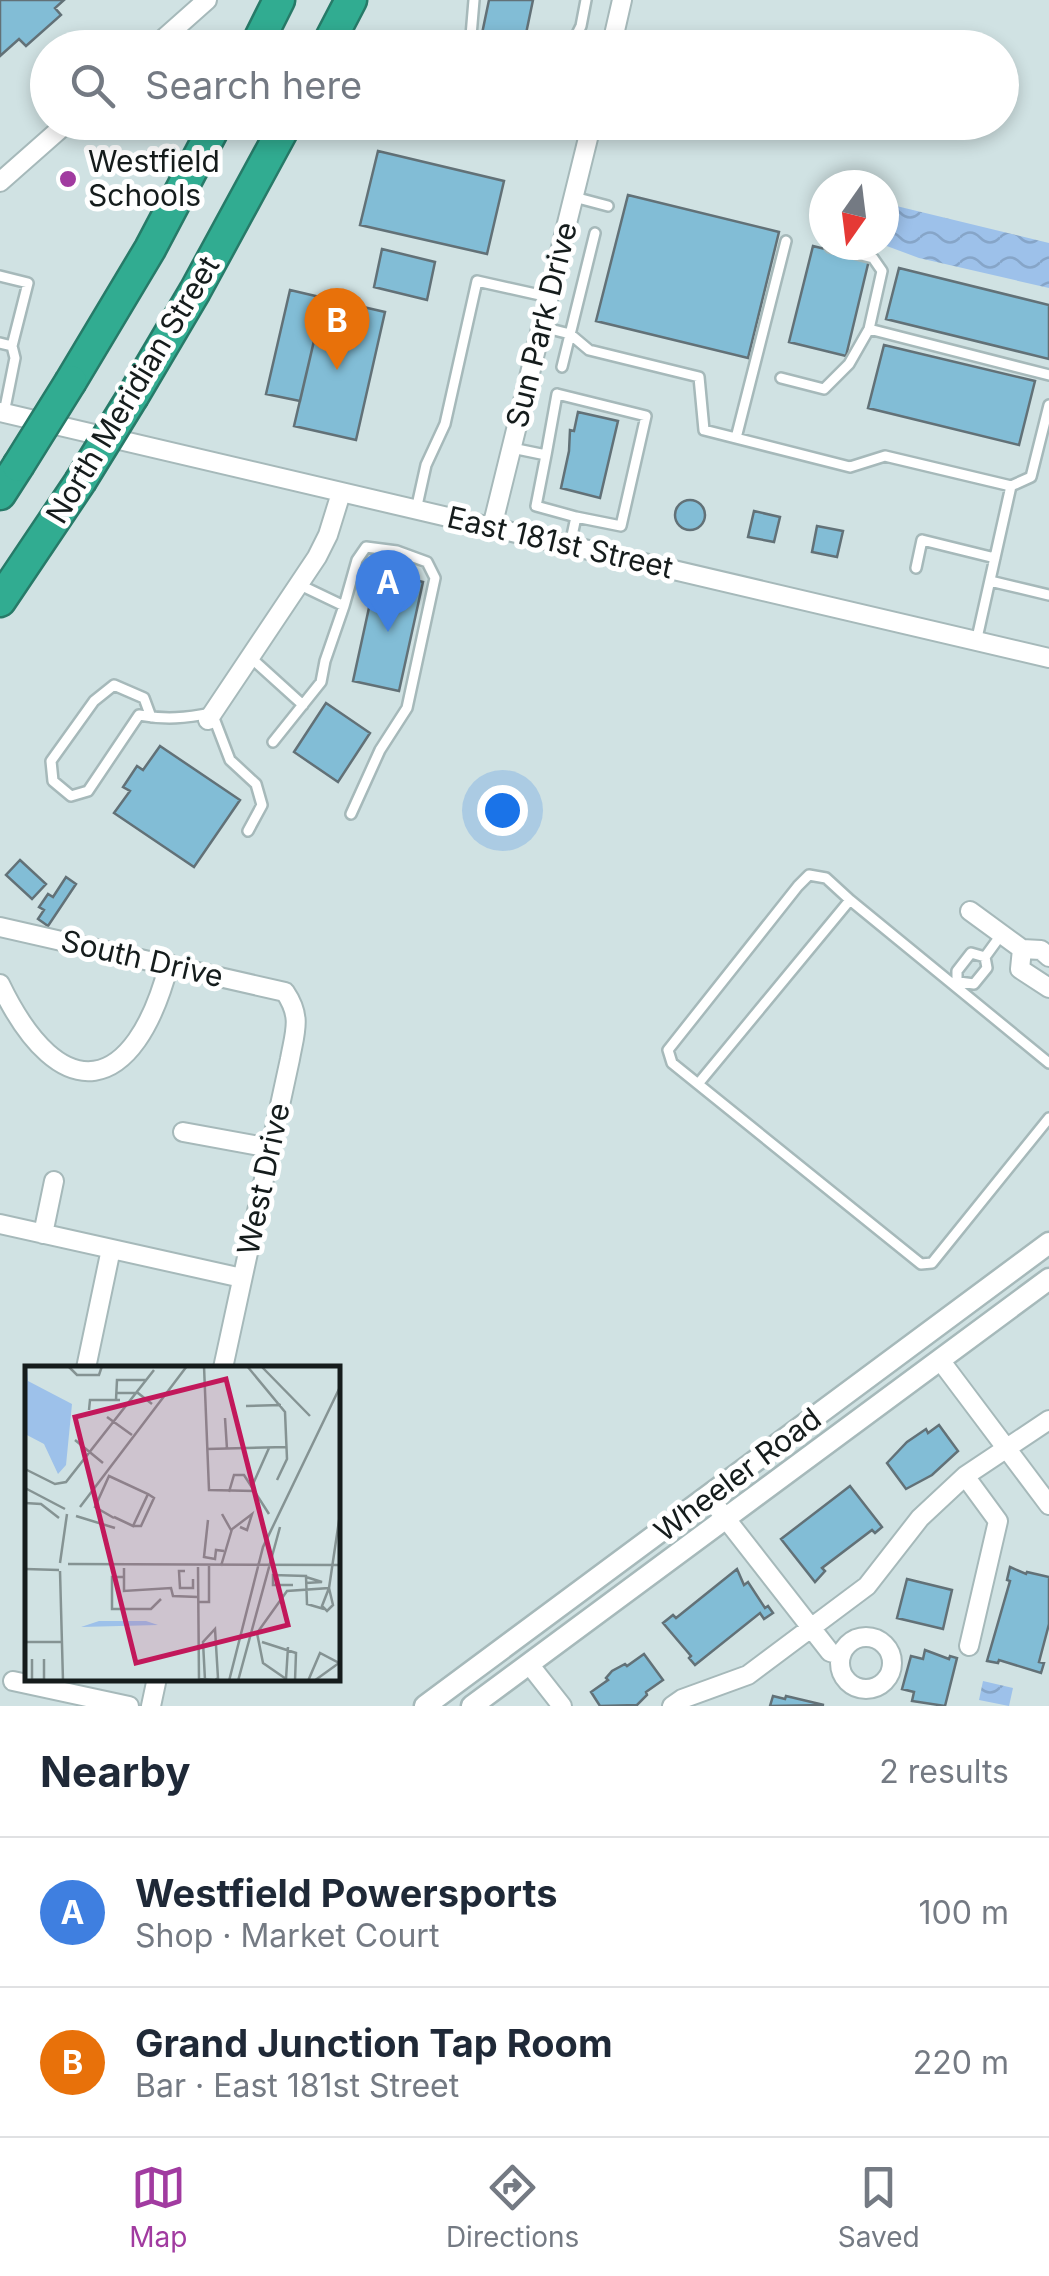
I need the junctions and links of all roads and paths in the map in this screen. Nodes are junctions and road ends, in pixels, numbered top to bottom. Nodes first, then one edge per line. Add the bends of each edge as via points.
1 (206, 0) edge
2 (279, 0) edge
3 (350, 0) edge
4 (474, 0) edge
5 (586, 0) edge
6 (622, 0) edge
7 (173, 30) edge
8 (264, 30) edge
9 (335, 30) edge
10 (472, 30) edge
11 (579, 30) edge
12 (615, 30) edge
13 (48, 140) edge
14 (208, 140) edge
15 (277, 140) edge
16 (588, 140) edge
17 (0, 182) edge
18 (574, 197) junction
19 (608, 206) dead end
20 (595, 232) dead end
21 (786, 240) dead end
22 (874, 260) edge
23 (0, 276) edge
24 (549, 297) junction
25 (542, 327) junction
26 (868, 329) junction
27 (570, 334) junction
28 (0, 343) edge
29 (12, 346) junction
30 (562, 367) dead end
31 (1049, 374) edge
32 (781, 378) dead end
33 (1049, 405) edge
34 (2, 412) edge
35 (736, 438) junction
36 (512, 448) junction
37 (546, 455) junction
38 (1011, 486) junction
39 (340, 492) junction
40 (0, 494) edge
41 (416, 510) junction
42 (576, 517) junction
43 (492, 527) junction
44 (570, 545) junction
45 (995, 558) junction
46 (916, 568) dead end
47 (990, 581) junction
48 (298, 584) junction
49 (1049, 595) edge
50 (0, 601) edge
51 (344, 606) junction
52 (977, 638) junction
53 (250, 657) junction
54 (1049, 658) edge
55 (303, 705) junction
56 (151, 717) junction
57 (210, 717) junction
58 (273, 742) dead end
59 (351, 814) dead end
60 (248, 831) dead end
61 (850, 900) junction
62 (970, 911) dead end
63 (0, 927) edge
64 (1002, 934) junction
65 (1022, 949) junction
66 (984, 957) junction
67 (1049, 957) edge
68 (168, 964) junction
69 (0, 984) edge
70 (957, 985) junction
71 (1049, 988) edge
72 (285, 992) joint
73 (1049, 1063) edge
74 (698, 1084) junction
75 (1049, 1118) edge
76 (183, 1132) dead end
77 (270, 1148) junction
78 (54, 1181) dead end
79 (0, 1224) edge
80 (43, 1234) junction
81 (1049, 1243) edge
82 (111, 1249) junction
83 (242, 1278) junction
84 (1049, 1279) edge
85 (940, 1360) junction
86 (86, 1366) edge
87 (223, 1366) edge
88 (1049, 1420) edge
89 (1009, 1449) junction
90 (965, 1476) junction
91 (709, 1497) junction
92 (1049, 1505) edge
93 (725, 1517) junction
94 (812, 1627) junction
95 (970, 1646) dead end
96 (841, 1655) dead end
97 (529, 1664) junction
98 (156, 1681) edge
99 (13, 1682) dead end
100 (680, 1704) edge
101 (128, 1706) edge
102 (151, 1706) edge
103 (426, 1706) edge
104 (472, 1706) edge
105 (562, 1706) edge

1 - 7 street
2 - 8 highway
3 - 9 highway
4 - 10 lane
5 - 11 lane
6 - 12 street
13 - 17 street
14 - 40 highway, North Meridian Street, bridge via 150,249
15 - 50 highway, North Meridian Street, bridge via 132,396
16 - 18 street, Sun Park Drive
18 - 19 lane
18 - 24 street, Sun Park Drive
20 - 27 lane
21 - 35 lane
22 - 26 lane via 882,271
23 - 29 lane via 28,283
24 - 25 street, Sun Park Drive
24 - 41 lane via 478,281 445,424
25 - 27 lane
25 - 36 street, Sun Park Drive
26 - 31 lane
26 - 32 lane via 849,364 824,390
27 - 30 lane
27 - 35 lane via 589,350 700,378 704,430
28 - 29 lane
29 - 34 lane
33 - 38 lane via 1031,477
34 - 39 street, East 181st Street
35 - 38 lane via 850,467 885,456
36 - 37 lane
36 - 43 street, Sun Park Drive
37 - 42 lane via 536,506
37 - 42 lane via 557,394 646,416 621,526
38 - 45 lane
39 - 41 street, East 181st Street
39 - 48 street via 328,534
41 - 43 street, East 181st Street
42 - 44 lane
43 - 44 street, East 181st Street
44 - 52 street, East 181st Street
45 - 46 lane via 922,540
45 - 47 lane
47 - 49 lane
47 - 52 lane
48 - 51 lane
48 - 53 street
51 - 55 lane via 321,682
51 - 59 lane via 366,547 427,562 434,578 407,708
52 - 54 street, East 181st Street
53 - 55 lane
53 - 57 street
55 - 58 lane
56 - 56 lane via 140,715 88,791 71,796 53,781 50,760 114,684 144,698
56 - 57 lane
57 - 60 lane via 230,760 256,784 262,805
61 - 70 lane
61 - 74 lane
61 - 74 lane via 826,878 809,876 798,886 668,1050 672,1063
62 - 64 street
63 - 68 street, South Drive
64 - 65 street
64 - 66 lane
65 - 67 street
65 - 71 street via 1020,968
66 - 70 lane via 986,968 974,984
66 - 70 lane via 970,953 957,971
68 - 69 street via 155,1010 130,1046 93,1072 66,1068 42,1050
68 - 72 street, South Drive
70 - 73 lane
72 - 77 street, West Drive via 295,1007 296,1028
74 - 75 lane via 921,1264 932,1263
76 - 77 street
77 - 83 street, West Drive
78 - 80 street
79 - 80 street
80 - 82 street
81 - 91 street, Wheeler Road
82 - 83 street
82 - 86 street
83 - 87 street, West Drive
84 - 85 street, Wheeler Road
85 - 89 street
85 - 93 street, Wheeler Road
88 - 89 street
89 - 90 street
89 - 92 street
90 - 94 street via 920,1518 866,1586
90 - 95 street via 998,1522
91 - 93 street
91 - 103 street, Wheeler Road
93 - 94 street
93 - 97 street, Wheeler Road
94 - 96 street via 830,1652
94 - 100 street via 748,1675
97 - 104 street, Wheeler Road
97 - 105 street
98 - 102 street
99 - 101 street

